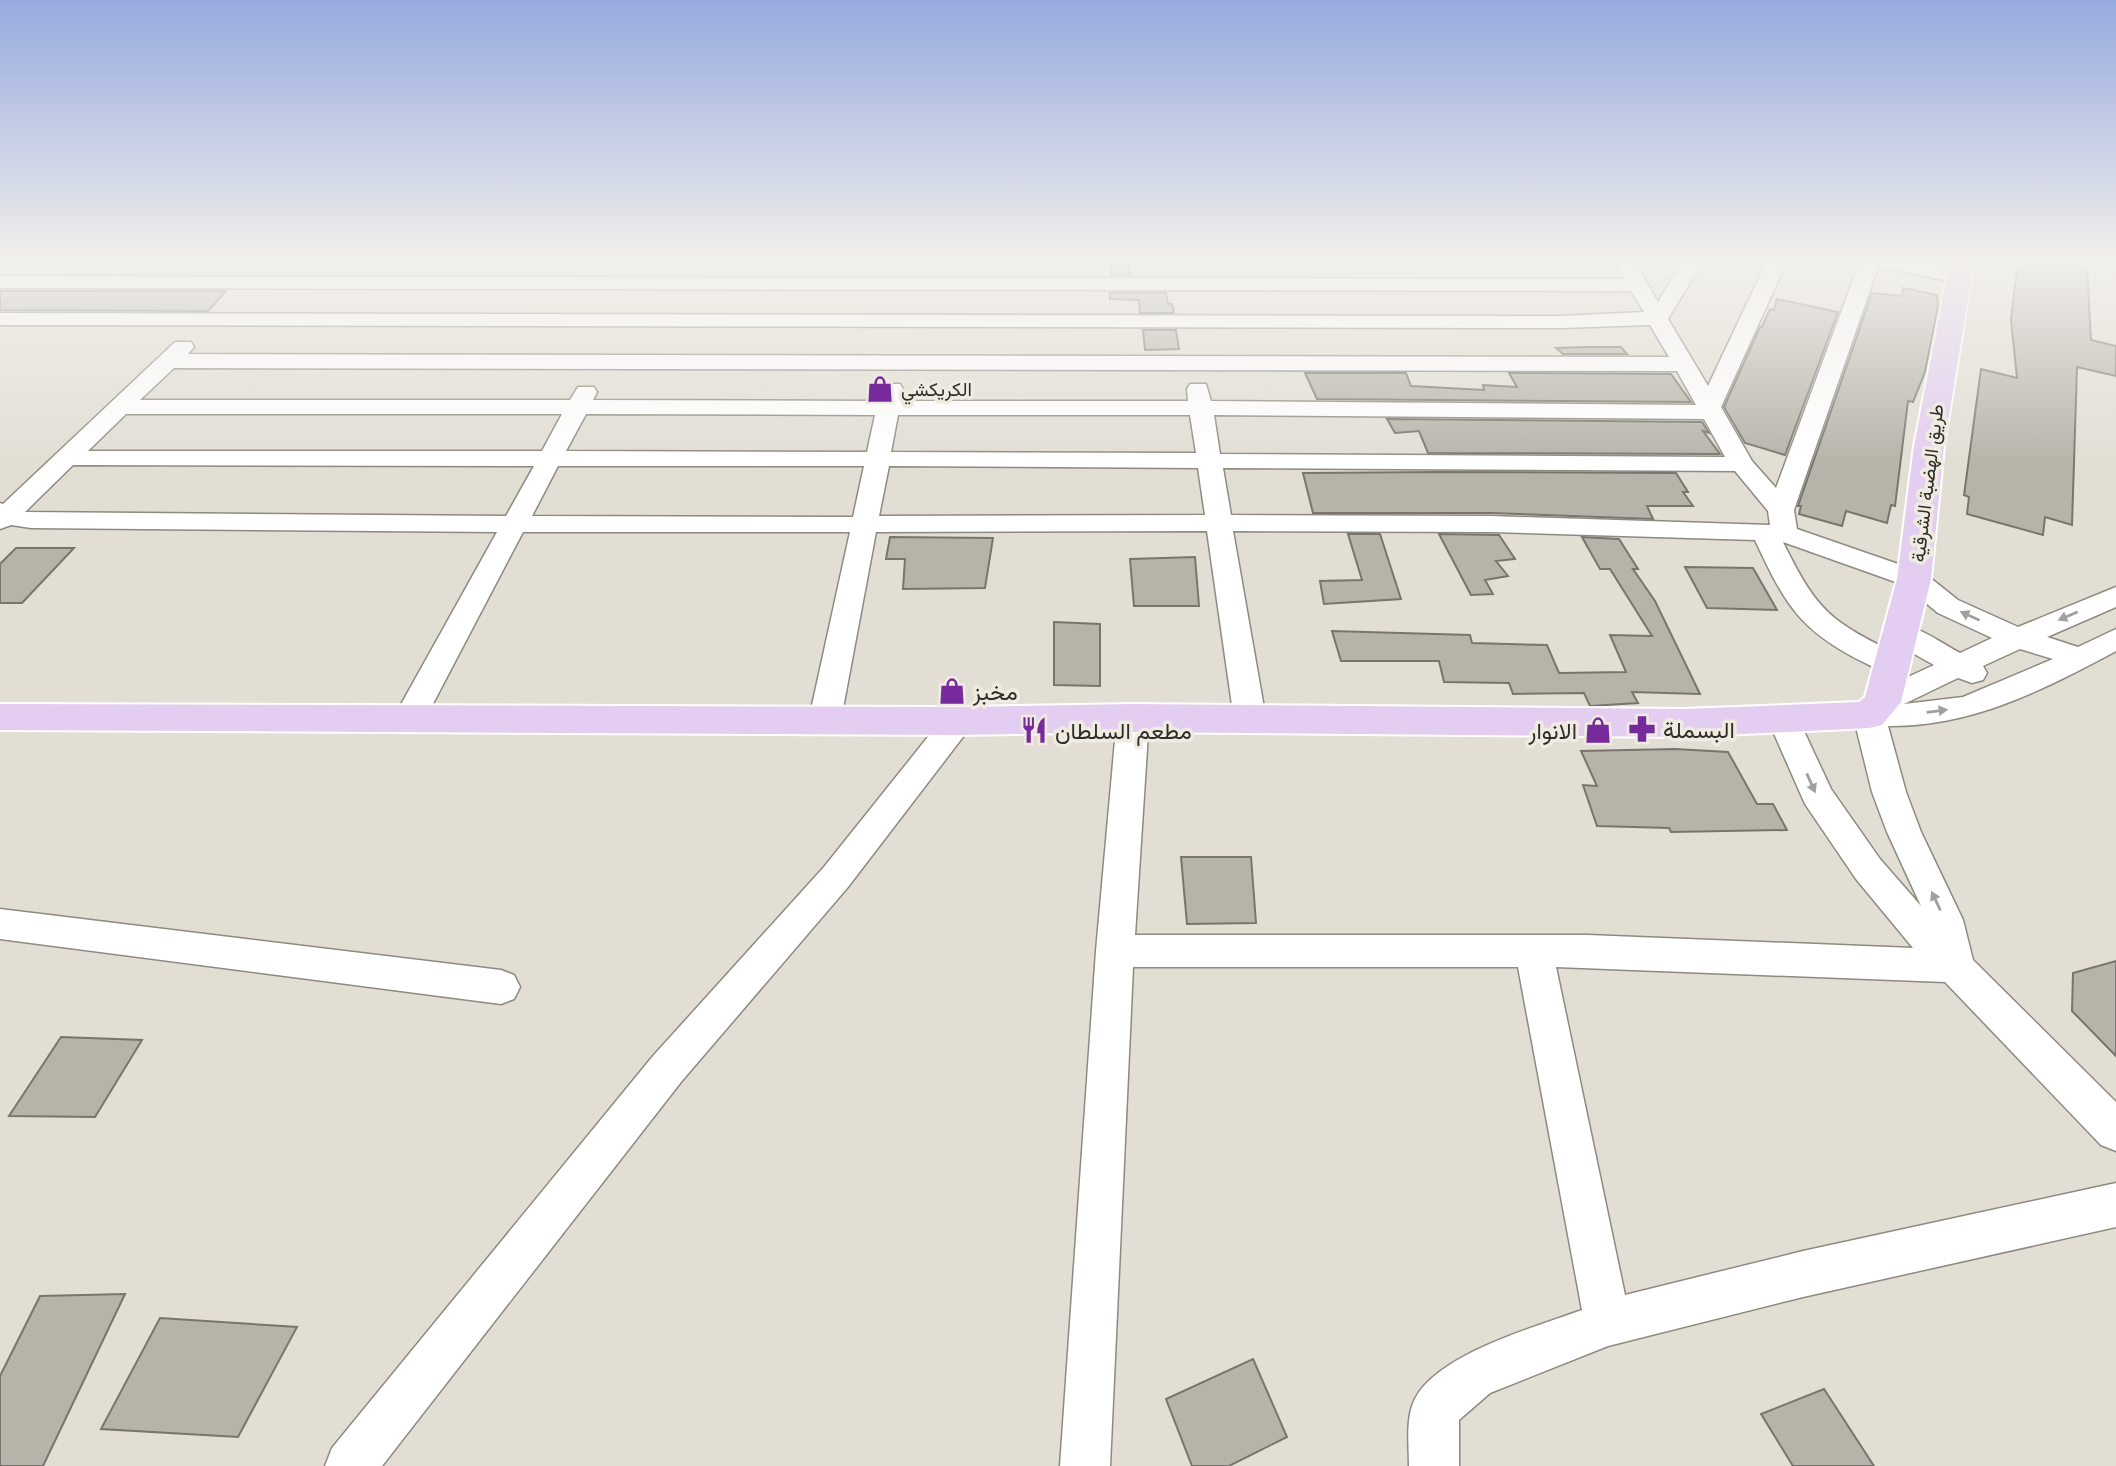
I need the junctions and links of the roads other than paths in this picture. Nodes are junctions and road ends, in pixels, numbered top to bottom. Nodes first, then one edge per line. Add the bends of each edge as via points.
1 (201, 329) edge
2 (619, 329) edge
3 (905, 329) edge
4 (1189, 329) edge
5 (1665, 329) edge
6 (1747, 329) edge
7 (1846, 329) edge
8 (1950, 329) edge
9 (168, 361) junction
10 (602, 362) junction
11 (898, 363) junction
12 (1194, 363) junction
13 (1685, 364) junction
14 (578, 406) junction
15 (120, 407) junction
16 (1201, 408) junction
17 (888, 409) junction
18 (1712, 409) junction
19 (66, 458) junction
20 (878, 459) junction
21 (549, 460) junction
22 (1209, 461) junction
23 (1742, 464) junction
24 (3, 516) edge
25 (1219, 523) junction
26 (864, 524) junction
27 (514, 525) junction
28 (1777, 526) junction
29 (1914, 579) junction
30 (2116, 596) edge
31 (2020, 637) junction
32 (2116, 639) edge
33 (1896, 649) junction
34 (2080, 657) junction
35 (1958, 666) junction
36 (2011, 692) junction
37 (1876, 709) junction
38 (410, 717) junction
39 (0, 718) edge
40 (1133, 718) junction
41 (825, 719) junction
42 (1250, 719) junction
43 (1784, 720) junction
44 (958, 721) junction
45 (0, 924) edge
46 (1115, 951) junction
47 (1534, 951) junction
48 (1956, 966) junction
49 (501, 987) dead end
50 (2116, 1131) edge
51 (2116, 1205) edge
52 (1608, 1323) junction
53 (350, 1466) edge
54 (1085, 1466) edge
55 (1434, 1466) edge

1 - 9 street
2 - 10 street
3 - 11 street
4 - 12 street
5 - 13 street
6 - 18 street
7 - 28 street
8 - 29 main road, طريق الهضبة الشرقية via 1929,446
9 - 10 street
9 - 15 street
10 - 11 street
10 - 14 street
11 - 12 street
11 - 17 street
12 - 13 street
12 - 16 street
13 - 18 street
14 - 15 street
14 - 17 street
14 - 21 street
15 - 19 street
16 - 17 street
16 - 18 street
16 - 22 street
17 - 20 street
18 - 23 street
19 - 21 street
19 - 24 street
20 - 21 street
20 - 22 street
20 - 26 street
21 - 27 street
22 - 23 street
22 - 25 street
23 - 28 street
24 - 27 street via 31,520
25 - 26 street
25 - 28 street
25 - 42 street
26 - 27 street
26 - 41 street
27 - 38 street
28 - 29 street
28 - 33 street via 1788,578 1812,615 1827,629
31 -> 29 street via 1949,607
29 - 33 main road, طريق الهضبة الشرقية
30 -> 31 street
31 - 34 street
31 - 35 street
32 - 34 street
33 - 35 street
33 - 37 main road, طريق الهضبة الشرقية
34 - 36 street
35 - 36 street
35 - 37 street
37 -> 36 street via 1900,716 1965,708
37 - 43 main road
48 -> 37 street via 1945,920 1893,802
38 - 39 main road
38 - 41 main road
40 - 42 main road
40 - 44 main road
40 - 46 street
41 - 44 main road
42 - 43 main road
43 -> 48 street via 1816,795 1838,828 1918,929
44 - 53 street via 836,877 667,1069
45 - 49 street
46 - 47 street
46 - 54 street
47 - 48 street
47 - 52 street
48 - 50 street
51 - 52 street
52 - 55 street via 1474,1375 1435,1409

